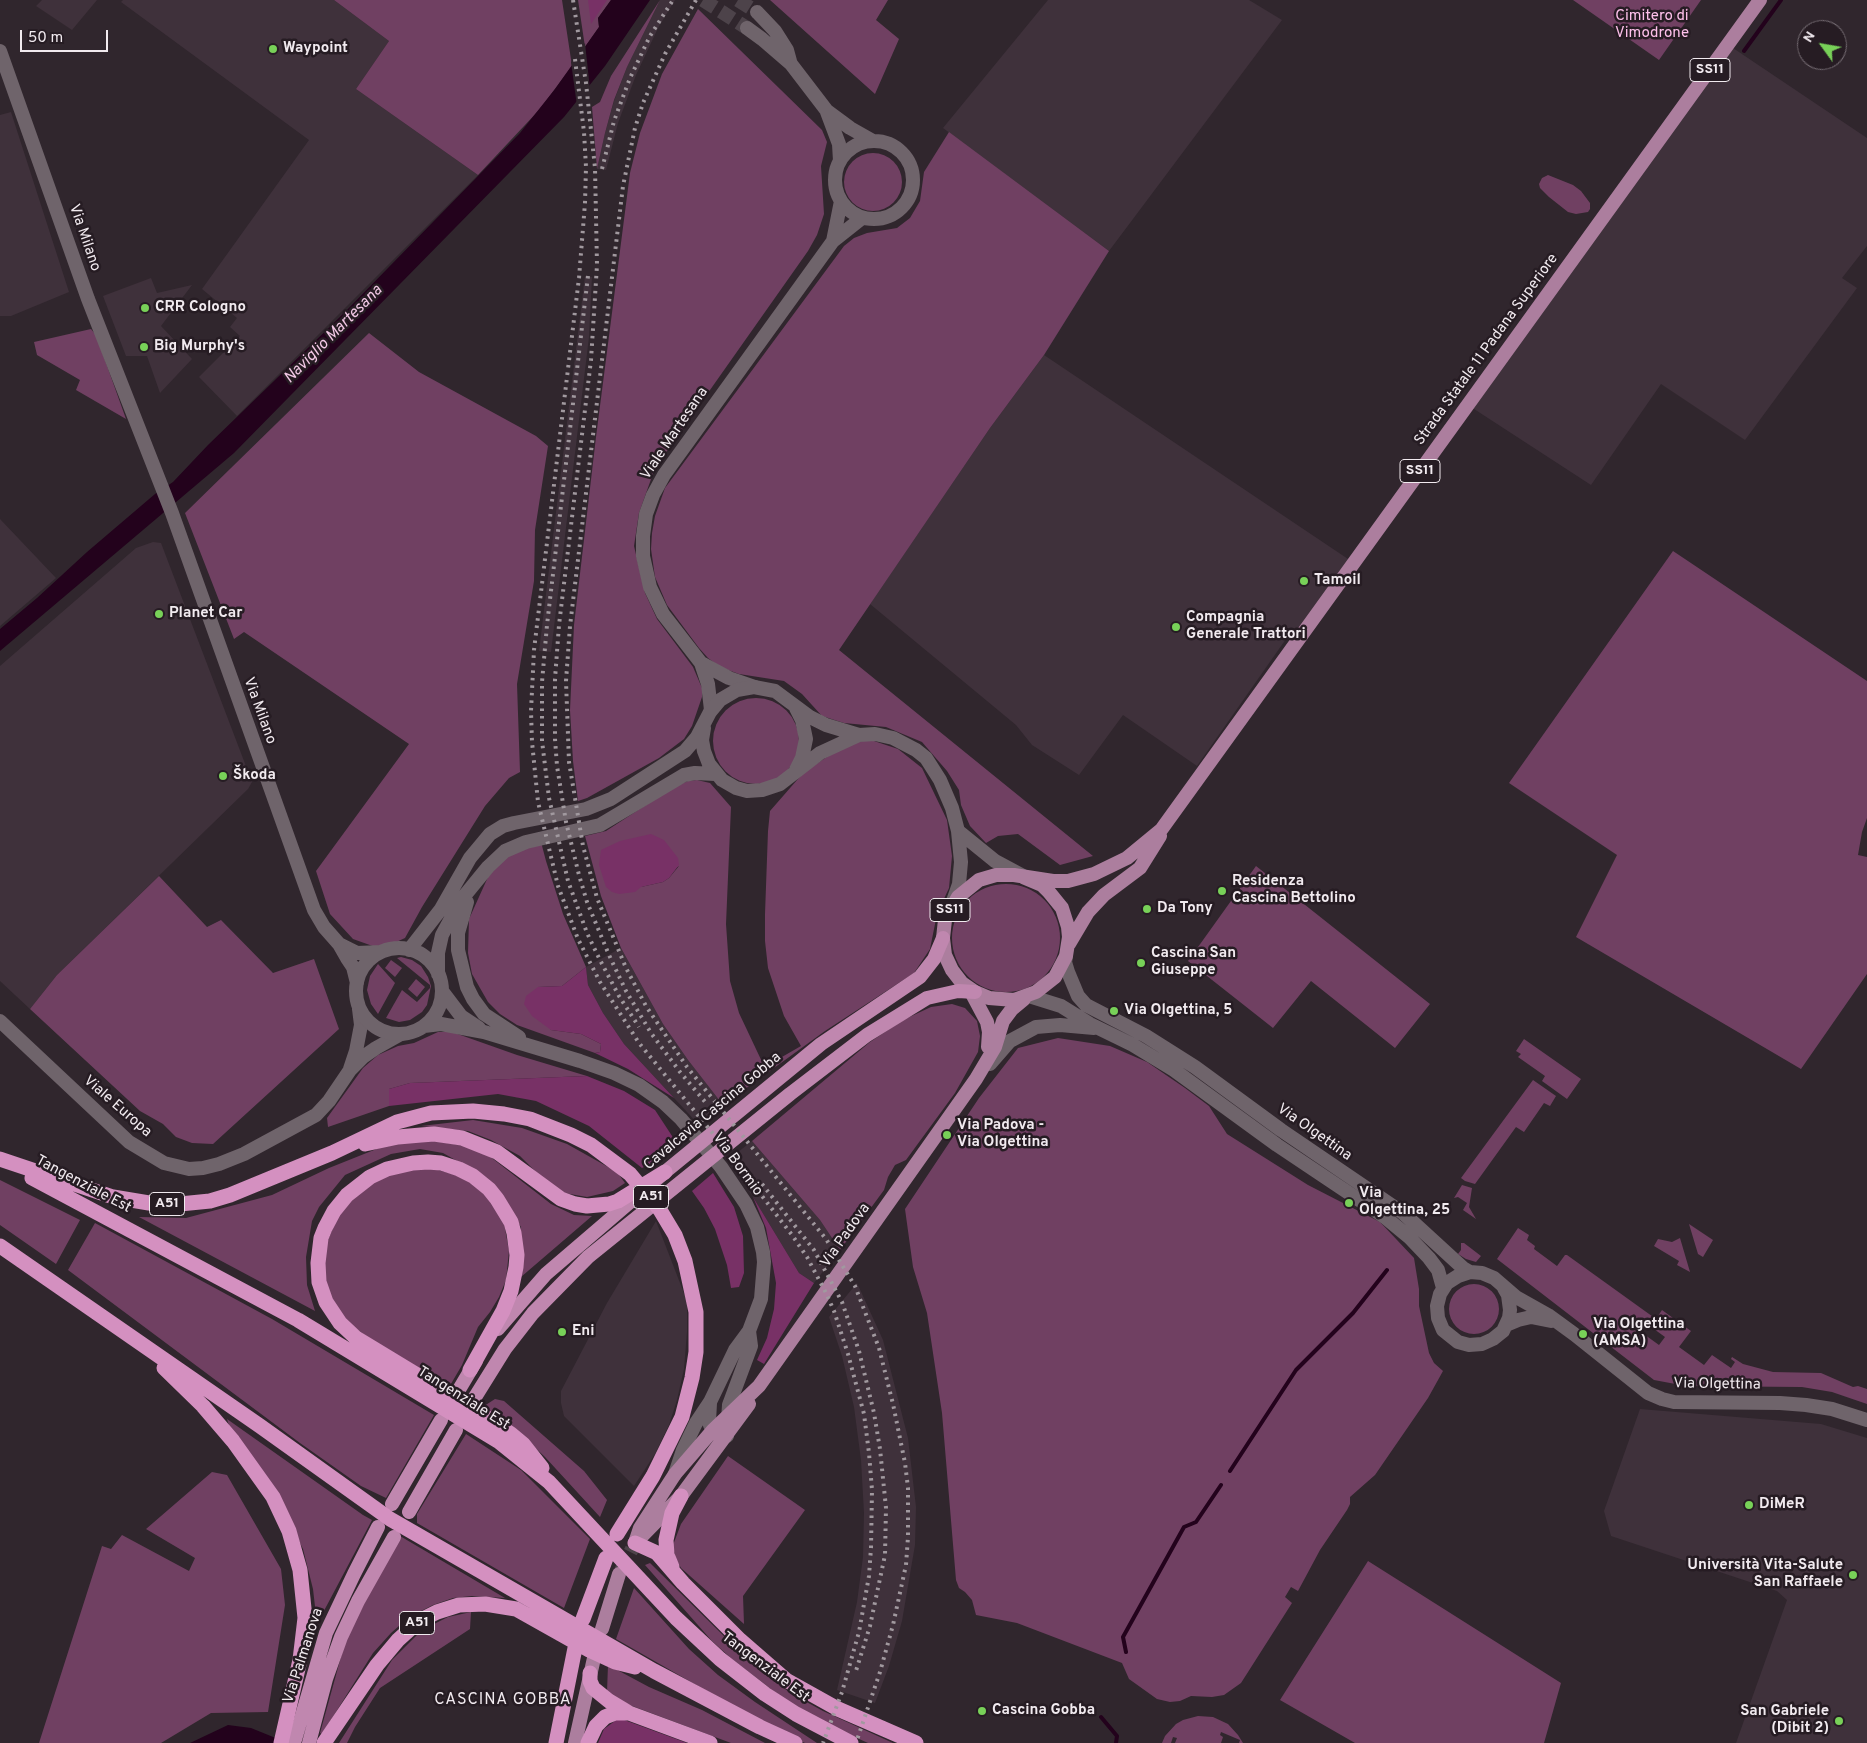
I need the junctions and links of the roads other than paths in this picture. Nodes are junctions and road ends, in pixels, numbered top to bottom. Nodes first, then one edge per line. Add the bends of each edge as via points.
1 (1760, 0) edge
2 (757, 12) tunnel mouth
3 (747, 28) tunnel mouth
4 (0, 51) edge
5 (791, 64) junction
6 (827, 111) junction
7 (874, 141) junction
8 (840, 160) junction
9 (841, 201) junction
10 (862, 218) junction
11 (833, 241) junction
12 (701, 662) junction
13 (757, 687) junction
14 (792, 704) junction
15 (711, 710) junction
16 (705, 724) junction
17 (859, 734) junction
18 (715, 774) junction
19 (792, 774) junction
20 (1172, 816) junction
21 (958, 831) junction
22 (481, 875) junction
23 (1023, 876) junction
24 (952, 904) junction
25 (943, 938) junction
26 (339, 944) junction
27 (409, 950) junction
28 (381, 952) junction
29 (1067, 952) junction
30 (438, 974) junction
31 (357, 983) junction
32 (971, 990) junction
33 (442, 992) junction
34 (1029, 996) junction
35 (359, 1008) junction
36 (0, 1021) edge
37 (424, 1026) junction
38 (1100, 1029) junction
39 (484, 1032) junction
40 (401, 1034) junction
41 (534, 1046) junction
42 (350, 1070) junction
43 (979, 1073) junction
44 (332, 1153) junction
45 (0, 1160) edge
46 (665, 1172) junction
47 (0, 1246) edge
48 (1470, 1272) junction
49 (1443, 1288) junction
50 (1504, 1288) junction
51 (1561, 1324) junction
52 (1506, 1326) junction
53 (749, 1331) junction
54 (130, 1336) junction
55 (470, 1370) junction
56 (756, 1390) junction
57 (445, 1395) junction
58 (472, 1402) dead end
59 (710, 1402) junction
60 (728, 1417) junction
61 (441, 1420) dead end
62 (1867, 1420) edge
63 (456, 1430) dead end
64 (713, 1430) junction
65 (727, 1436) junction
66 (674, 1474) junction
67 (681, 1496) junction
68 (392, 1504) dead end
69 (409, 1512) dead end
70 (378, 1527) dead end
71 (618, 1534) dead end
72 (394, 1537) dead end
73 (634, 1546) junction
74 (606, 1558) dead end
75 (672, 1568) junction
76 (619, 1574) tunnel mouth
77 (583, 1619) dead end
78 (560, 1626) junction
79 (602, 1628) dead end
80 (575, 1648) dead end
81 (594, 1658) dead end
82 (590, 1673) junction
83 (629, 1713) junction
84 (292, 1741) edge
85 (324, 1743) edge
86 (556, 1743) edge
87 (575, 1743) edge
88 (588, 1743) edge
89 (710, 1743) edge
90 (795, 1743) edge
91 (851, 1743) edge
92 (916, 1743) edge

1 - 20 main road, Strada Statale 11 Padana Superiore / SS11
2 - 5 main road via 781,40
3 - 5 main road
4 - 26 main road, Via Milano via 88,300 172,513 314,910
5 - 6 main road
6 - 7 main road
6 - 8 main road via 839,144
7 - 8 main road via 855,146
7 - 10 main road via 894,146 904,155 911,167 912,187 908,199 894,214 875,219
8 - 9 main road via 834,177
9 - 10 main road via 850,212
9 - 11 main road, Viale Martesana
10 - 11 main road, Viale Martesana
11 - 12 main road, Viale Martesana via 664,475 646,514 643,556 653,595 663,614
12 - 13 main road, Viale Martesana via 734,681
12 - 15 main road, Viale Martesana
13 - 14 main road via 775,691
13 - 15 main road via 731,693
14 - 17 main road via 834,728
14 - 19 main road via 802,720 806,739 802,758
15 - 16 main road
16 - 18 main road via 704,751
16 - 27 main road via 698,738 681,755 611,799 586,809 508,824 490,834 470,858 441,909
17 - 19 main road via 826,750
17 - 21 main road via 893,738 923,755 940,780
18 - 19 main road via 736,788 759,791 780,784
18 - 22 main road via 695,773 679,777 596,827 518,844 497,857
20 - 23 main road, Strada Statale 11 Padana Superiore / SS11 via 1148,842 1122,861 1098,872 1068,881 1044,881
20 - 29 main road, Strada Statale 11 Padana Superiore / SS11 via 1142,866 1098,901 1080,924
21 - 23 main road via 996,861
21 - 24 main road via 960,884
22 - 30 main road via 461,900 442,934
22 - 41 main road via 469,896 458,933 458,950 467,987 484,1014
23 - 24 main road, Strada Statale 11 Padana Superiore / SS11 via 996,875 979,880
23 - 29 main road, Strada Statale 11 Padana Superiore / SS11 via 1045,888 1062,908 1068,927
24 - 25 main road, Strada Statale 11 Padana Superiore / SS11 via 945,920
25 - 32 main road, Strada Statale 11 Padana Superiore / SS11 via 948,962 956,976
25 - 46 highway, Cavalcavia Cascina Gobba via 934,959 920,977 821,1044
26 - 28 main road via 357,952
26 - 31 main road, Via Milano via 353,967
27 - 28 main road via 395,948
27 - 30 main road via 425,957
28 - 31 main road via 366,964
29 - 34 main road, Strada Statale 11 Padana Superiore / SS11 via 1054,977
29 - 48 main road, Via Olgettina via 1068,972 1086,1005 1195,1067 1403,1213
30 - 33 main road
31 - 35 main road
32 - 34 main road, Strada Statale 11 Padana Superiore / SS11 via 989,998 1005,1000
32 - 43 main road, Via Padova via 989,1028 989,1044
32 - 58 highway via 927,998 862,1038 588,1257 533,1313 505,1349
33 - 37 main road via 437,1011
33 - 39 main road, Via Bormio via 461,1016
34 - 38 main road, Via Olgettina via 1061,1006
34 - 43 main road, Via Padova via 1012,1009 1003,1022 995,1047
35 - 40 main road via 379,1030
35 - 42 main road, Viale Europa via 361,1025
36 - 42 main road, Viale Europa via 130,1142 164,1164 177,1167 203,1168 219,1164 300,1125 322,1109
37 - 39 main road, Via Bormio via 448,1025
37 - 40 main road
38 - 43 main road via 1044,1025 1030,1030 1006,1045
38 - 49 main road, Via Olgettina via 1196,1084 1277,1145 1398,1227 1436,1266
39 - 41 main road, Via Bormio
40 - 42 main road, Viale Europa via 376,1048
41 - 53 main road, Via Bormio via 639,1085 663,1102 720,1166 750,1212 763,1252 761,1299
43 - 56 main road, Via Padova
44 - 45 highway, A51 via 230,1195 180,1204 113,1197
44 - 46 highway via 398,1136 434,1134 462,1138 497,1152 561,1199 587,1206 618,1201
44 - 71 highway, A51 via 417,1116 450,1111 504,1114 530,1119 591,1146 623,1168 651,1197 680,1247 690,1278 696,1312 696,1352 682,1417
45 - 57 highway, Tangenziale Est / A51
46 - 55 highway, Cavalcavia Cascina Gobba via 546,1274 502,1324
47 - 54 highway, A51
48 - 49 main road via 1452,1279
48 - 50 main road, Via Olgettina via 1488,1275
49 - 52 main road via 1438,1300 1438,1318 1443,1330 1452,1338 1463,1344 1482,1344 1493,1340
50 - 51 main road, Via Olgettina
50 - 52 main road via 1510,1310
51 - 52 main road, Via Olgettina via 1530,1317
51 - 62 main road, Via Olgettina via 1642,1389 1666,1400 1800,1404 1832,1409
53 - 59 main road, Via Bormio via 735,1350
53 - 60 main road, Via Bormio via 751,1346 729,1405
54 - 78 highway, A51 via 370,1505
54 - 84 highway via 220,1424 253,1468 286,1521 300,1570 305,1618
55 - 57 highway, Cavalcavia Cascina Gobba
55 - 57 highway via 511,1291 516,1255 511,1222 489,1189 459,1169 423,1162 386,1169 351,1191 332,1215 318,1255 320,1286 329,1309 356,1338
56 - 60 main road, Via Padova
56 - 65 main road via 747,1409
57 - 91 highway, Tangenziale Est / A51 via 549,1482 696,1637 748,1681 796,1714
59 - 64 main road via 709,1421
59 - 66 main road, Via Bormio via 696,1423
60 - 64 main road, Via Padova
60 - 65 main road
61 - 68 highway
63 - 69 highway
64 - 65 main road
64 - 66 main road, Via Padova
65 - 67 main road
66 - 73 main road, Via Padova via 640,1528
67 - 73 main road
67 - 75 highway via 672,1514 666,1540
70 - 84 highway, Via Palmanova via 326,1633
72 - 84 highway, Via Palmanova via 362,1594 341,1637 326,1679
73 - 75 highway via 657,1553
74 - 77 highway
75 - 92 highway via 740,1640 786,1680 838,1709
76 - 79 main road
78 - 85 highway, A51 via 498,1605 459,1605 428,1616 385,1654
78 - 90 highway, A51
80 - 86 highway
81 - 82 main road
82 - 83 highway via 590,1681 597,1692
82 - 87 main road
83 - 88 highway via 615,1713 602,1719
83 - 89 highway

